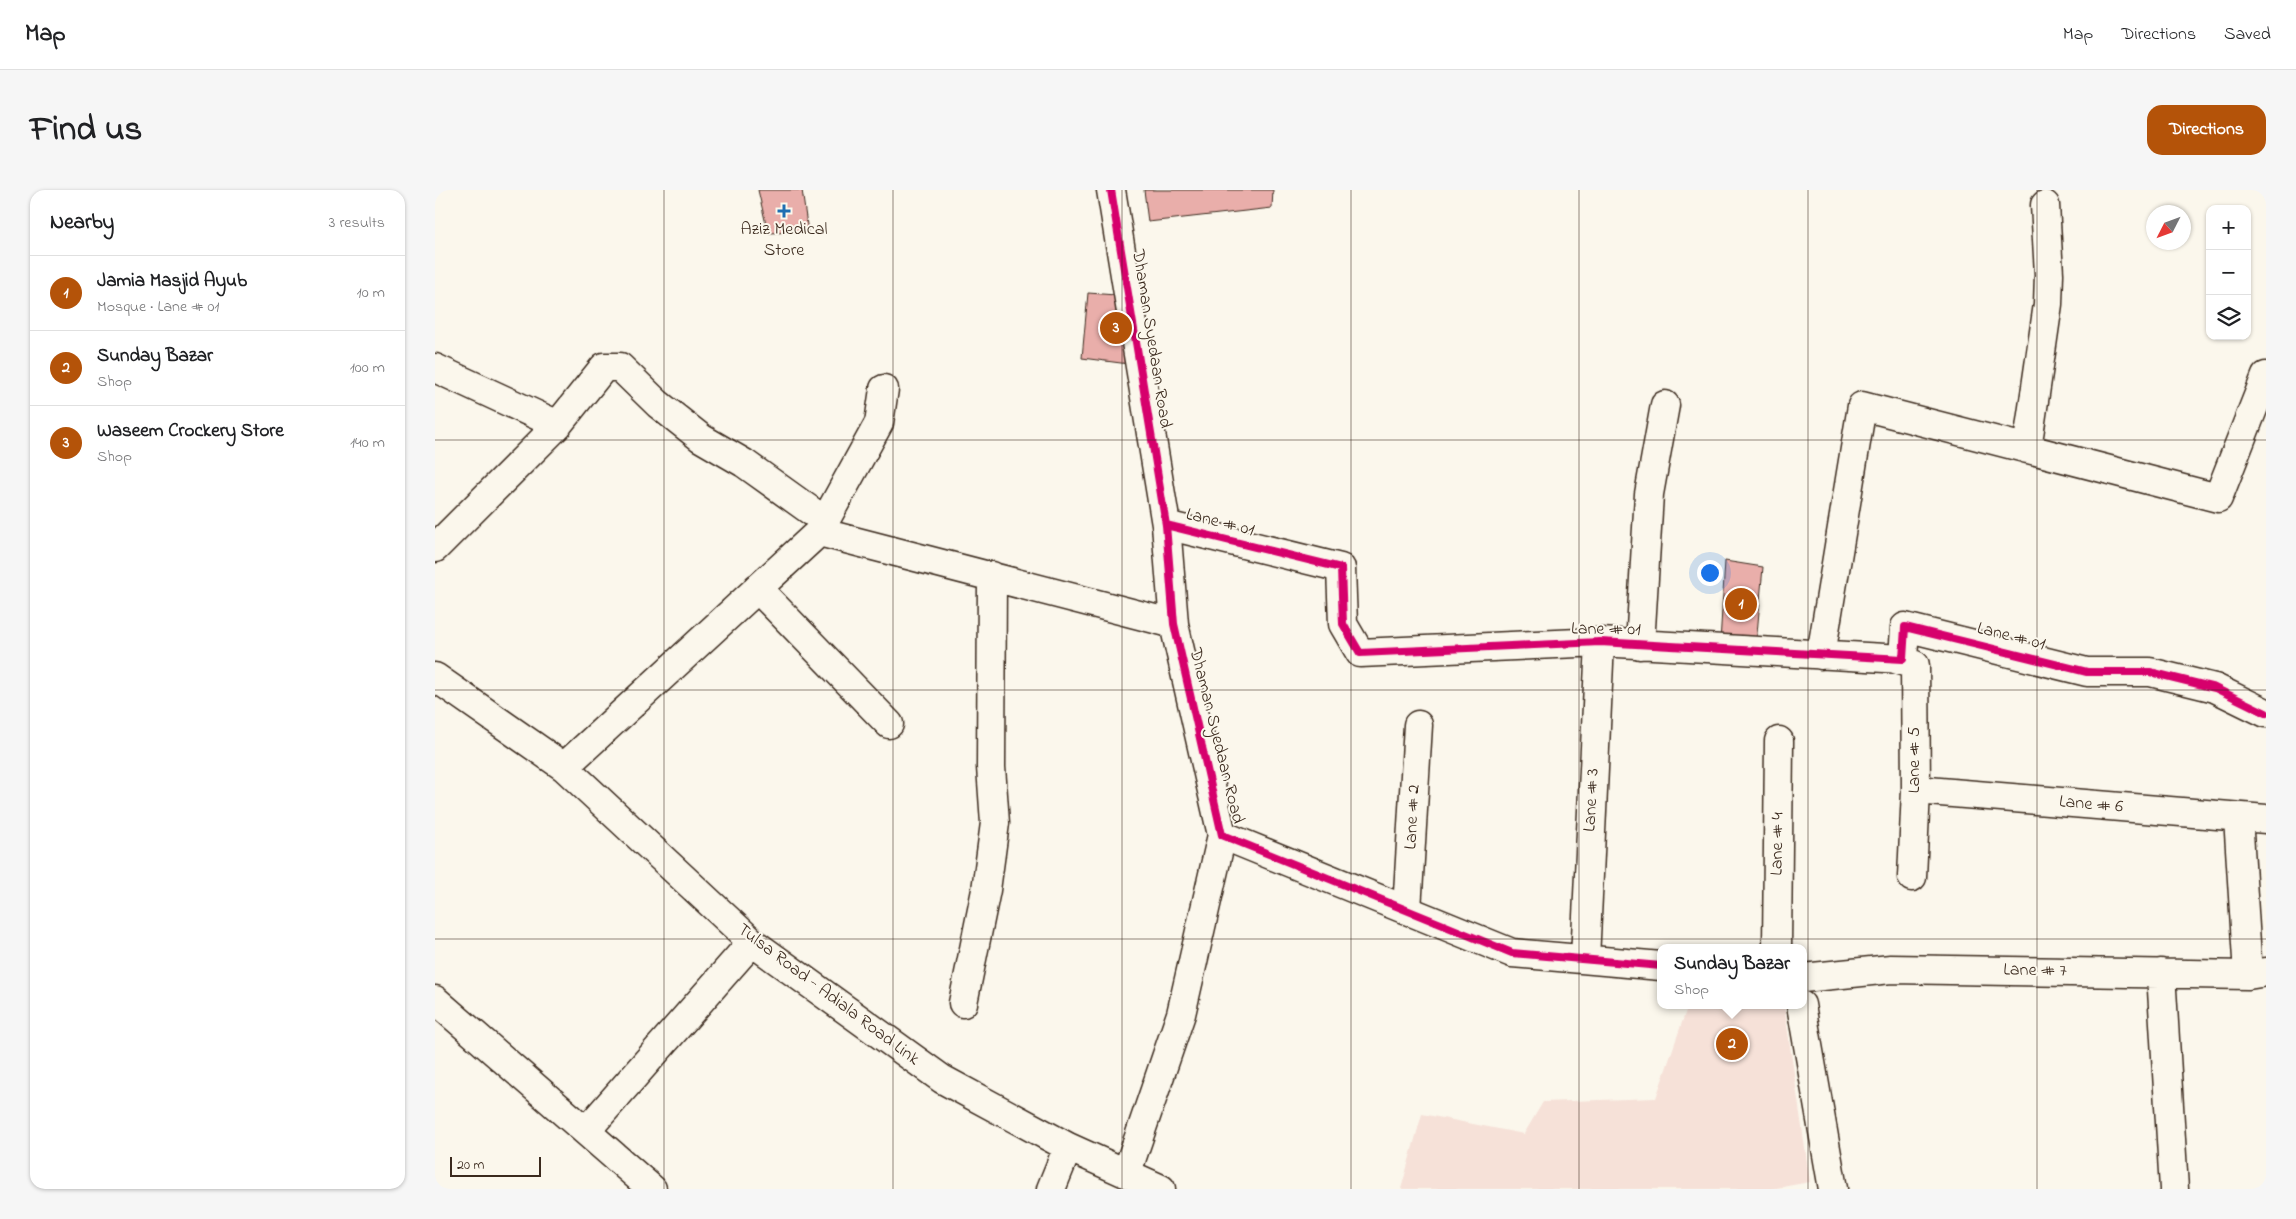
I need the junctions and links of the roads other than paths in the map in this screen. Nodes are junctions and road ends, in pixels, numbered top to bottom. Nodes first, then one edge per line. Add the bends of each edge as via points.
1 (1111, 190) edge
2 (2045, 205) dead end
3 (435, 368) edge
4 (2266, 376) edge
5 (884, 389) dead end
6 (1665, 405) dead end
7 (558, 425) junction
8 (2027, 449) junction
9 (1166, 525) junction
10 (822, 526) junction
11 (440, 534) edge
12 (992, 576) junction
13 (757, 588) junction
14 (1174, 624) junction
15 (1600, 642) junction
16 (1640, 645) junction
17 (1821, 655) junction
18 (1895, 659) junction
19 (437, 683) edge
20 (2266, 713) edge
21 (889, 724) dead end
22 (1418, 725) dead end
23 (1779, 741) dead end
24 (564, 767) junction
25 (1916, 790) junction
26 (2238, 817) junction
27 (2266, 819) edge
28 (1222, 834) junction
29 (1912, 877) dead end
30 (1407, 910) junction
31 (753, 942) junction
32 (1777, 944) edge
33 (1585, 959) junction
34 (1657, 966) edge
35 (2161, 973) junction
36 (2257, 974) edge
37 (1807, 978) edge
38 (435, 1000) edge
39 (963, 1003) dead end
40 (1802, 1009) edge
41 (586, 1130) junction
42 (1068, 1147) junction
43 (1127, 1172) junction
44 (652, 1189) edge
45 (1051, 1189) edge
46 (1161, 1189) edge
47 (1833, 1189) edge
48 (2174, 1189) edge

1 - 9 street, Dhaman Syedaan Road
2 - 8 street via 2048,304
3 - 7 street
4 - 8 street via 2218,498
5 - 10 street via 879,423
6 - 16 street via 1649,494
7 - 10 street via 604,367 620,368 701,438 744,463
7 - 11 street
8 - 17 street via 1863,406
9 - 14 street, Dhaman Syedaan Road
9 - 15 street, Lane # 01 via 1341,568 1343,624 1360,653
10 - 12 street
10 - 13 street
12 - 14 street
12 - 39 street via 991,767 995,823 986,890
13 - 21 street
13 - 24 street
14 - 28 street, Dhaman Syedaan Road
15 - 16 street, Lane # 01
15 - 33 street, Lane # 3
16 - 17 street, Lane # 01
17 - 18 street, Lane # 01
18 - 20 street, Lane # 01 via 1903,659 1905,627 2087,672 2150,672 2215,688
18 - 25 street, Lane # 5 via 1915,665
19 - 24 street, Tulsa Road - Adiala Road Link
22 - 30 street, Lane # 2
23 - 32 street, Lane # 4
24 - 31 street, Tulsa Road - Adiala Road Link
25 - 26 street, Lane # 6
25 - 29 street, Lane # 5
26 - 27 street, Lane # 6
26 - 36 street
28 - 30 street, Dhaman Syedaan Road
28 - 43 street via 1181,1014
30 - 33 street, Dhaman Syedaan Road via 1512,953
31 - 41 street
31 - 42 street, Tulsa Road - Adiala Road Link via 942,1080
33 - 34 street, Dhaman Syedaan Road
35 - 36 street, Lane # 7
35 - 37 street, Lane # 7 via 1891,969
35 - 48 street
38 - 41 street
40 - 47 street
41 - 44 street
42 - 43 street, Tulsa Road - Adiala Road Link
42 - 45 street
43 - 46 street, Tulsa Road - Adiala Road Link

